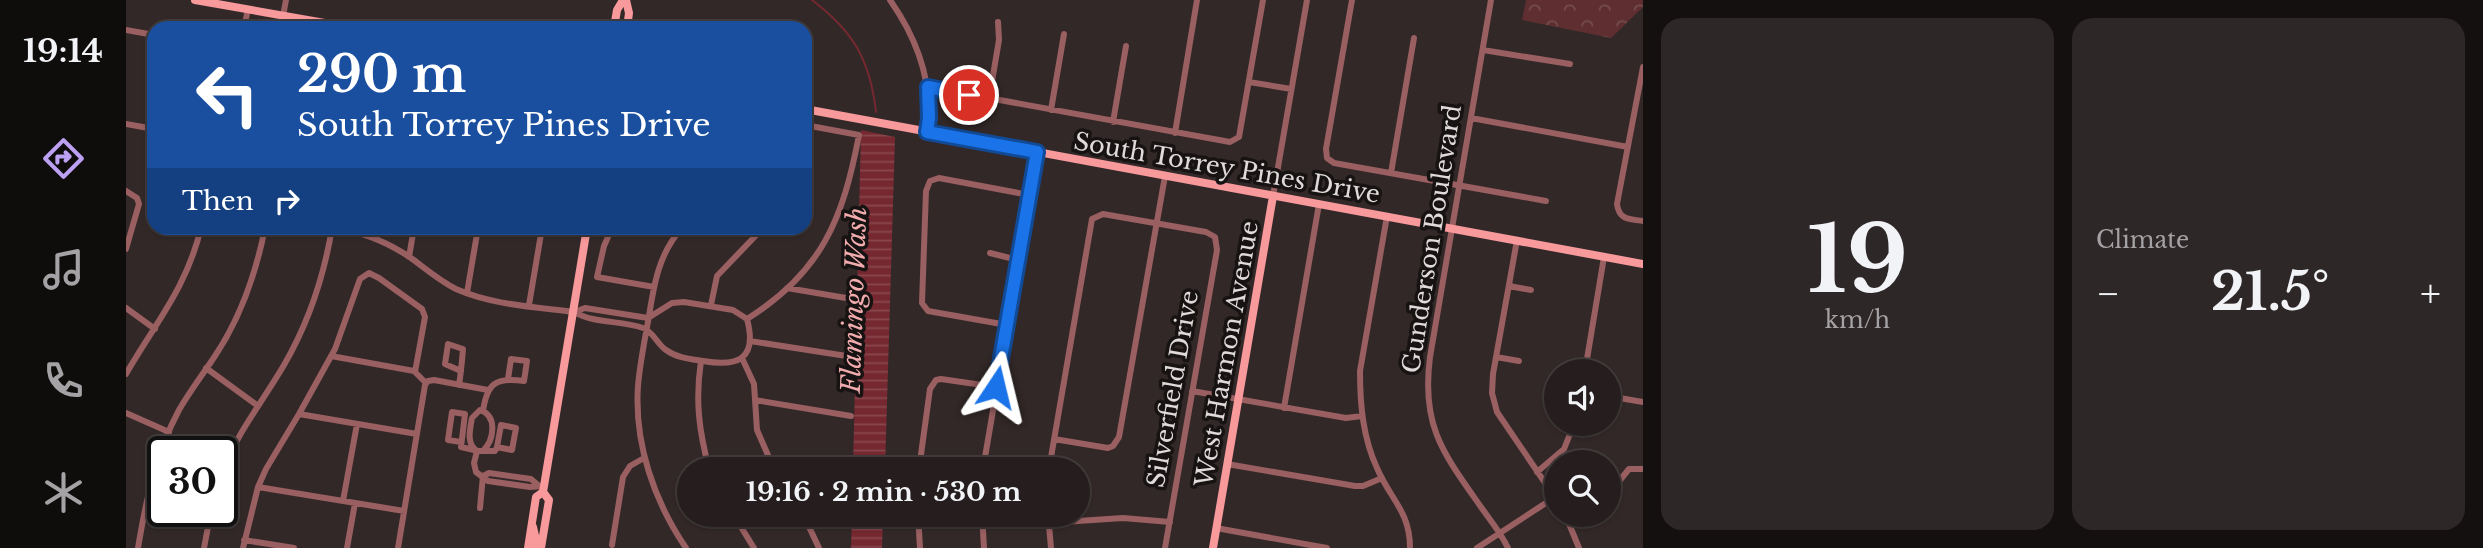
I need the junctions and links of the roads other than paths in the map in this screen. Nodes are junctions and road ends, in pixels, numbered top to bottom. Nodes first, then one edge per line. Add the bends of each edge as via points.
1 (195, 0) edge
2 (286, 0) edge
3 (625, 0) edge
4 (890, 0) edge
5 (1197, 0) edge
6 (1263, 0) edge
7 (1307, 0) edge
8 (1352, 0) edge
9 (1491, 0) edge
10 (248, 9) junction
11 (284, 16) junction
12 (245, 21) edge
13 (313, 21) edge
14 (615, 21) edge
15 (627, 21) edge
16 (998, 22) dead end
17 (126, 30) edge
18 (147, 34) edge
19 (1064, 34) dead end
20 (1414, 38) dead end
21 (1126, 46) dead end
22 (1483, 50) junction
23 (1570, 64) dead end
24 (1643, 67) edge
25 (1249, 82) junction
26 (928, 87) junction
27 (1291, 89) junction
28 (989, 99) junction
29 (812, 110) edge
30 (1051, 110) junction
31 (1471, 118) junction
32 (1113, 122) junction
33 (126, 124) edge
34 (812, 126) edge
35 (147, 128) edge
36 (927, 132) junction
37 (1175, 133) junction
38 (1628, 147) junction
39 (1037, 152) junction
40 (1391, 173) junction
41 (1165, 176) junction
42 (1459, 186) junction
43 (126, 191) edge
44 (1029, 195) junction
45 (1273, 196) junction
46 (1546, 201) dead end
47 (1319, 204) junction
48 (1387, 216) junction
49 (1643, 221) edge
50 (1156, 223) junction
51 (1452, 228) junction
52 (199, 235) edge
53 (264, 235) edge
54 (332, 235) edge
55 (364, 235) edge
56 (413, 235) edge
57 (477, 235) edge
58 (540, 235) edge
59 (586, 235) edge
60 (609, 235) edge
61 (677, 235) edge
62 (756, 235) edge
63 (1517, 240) junction
64 (126, 249) edge
65 (990, 253) dead end
66 (409, 257) junction
67 (1604, 257) junction
68 (1018, 260) junction
69 (1643, 264) edge
70 (1509, 286) junction
71 (654, 287) junction
72 (787, 288) junction
73 (1531, 290) dead end
74 (467, 293) junction
75 (852, 299) dead end
76 (529, 305) junction
77 (711, 305) junction
78 (126, 308) edge
79 (574, 312) junction
80 (747, 319) junction
81 (647, 323) junction
82 (1007, 325) junction
83 (155, 329) junction
84 (750, 341) junction
85 (331, 356) junction
86 (853, 357) dead end
87 (742, 358) junction
88 (1496, 358) junction
89 (1587, 359) edge
90 (701, 361) junction
91 (1519, 361) dead end
92 (205, 368) junction
93 (461, 371) dead end
94 (415, 372) junction
95 (126, 374) edge
96 (508, 379) dead end
97 (426, 383) junction
98 (459, 384) junction
99 (996, 387) junction
100 (488, 390) junction
101 (1192, 391) junction
102 (1621, 398) edge
103 (1238, 399) junction
104 (755, 400) junction
105 (1643, 402) edge
106 (258, 406) junction
107 (1284, 408) junction
108 (483, 411) junction
109 (126, 413) edge
110 (299, 414) junction
111 (851, 416) dead end
112 (1362, 416) junction
113 (357, 424) junction
114 (169, 432) junction
115 (417, 434) junction
116 (1571, 436) edge
117 (238, 437) edge
118 (1054, 439) junction
119 (461, 442) junction
120 (497, 447) dead end
121 (478, 451) junction
122 (706, 457) edge
123 (767, 457) edge
124 (921, 457) edge
125 (985, 457) edge
126 (1051, 457) edge
127 (644, 458) junction
128 (1227, 464) junction
129 (1643, 468) edge
130 (1537, 471) junction
131 (483, 476) junction
132 (1382, 478) junction
133 (1621, 479) edge
134 (1544, 482) edge
135 (258, 487) junction
136 (542, 488) junction
137 (343, 501) junction
138 (355, 503) junction
139 (1544, 505) edge
140 (480, 509) dead end
141 (404, 511) junction
142 (1090, 520) edge
143 (1170, 522) junction
144 (532, 524) junction
145 (208, 527) edge
146 (741, 527) edge
147 (809, 527) edge
148 (919, 527) edge
149 (983, 527) edge
150 (1048, 527) edge
151 (1570, 527) edge
152 (1216, 528) junction
153 (1500, 534) junction
154 (244, 540) junction
155 (612, 545) dead end
156 (138, 548) edge
157 (204, 548) edge
158 (243, 548) edge
159 (294, 548) edge
160 (347, 548) edge
161 (398, 548) edge
162 (528, 548) edge
163 (534, 548) edge
164 (541, 548) edge
165 (686, 548) edge
166 (754, 548) edge
167 (819, 548) edge
168 (920, 548) edge
169 (984, 548) edge
170 (1051, 548) edge
171 (1165, 548) edge
172 (1213, 548) edge
173 (1326, 548) edge
174 (1410, 548) edge
175 (1477, 548) edge
176 (1508, 548) edge
177 (1579, 548) edge

1 - 10 main road
2 - 11 street
3 - 14 main road
3 - 15 main road
4 - 26 street via 912,34
5 - 37 street
6 - 25 street
7 - 27 street, West Harmon Avenue
8 - 40 street via 1327,158
9 - 22 street, Gunderson Boulevard
10 - 11 main road
10 - 12 street
11 - 13 main road
16 - 28 street
17 - 18 street
19 - 30 street
20 - 40 street
21 - 32 street
22 - 23 street
22 - 31 street, Gunderson Boulevard
24 - 38 street
25 - 27 street
25 - 37 street via 1235,141
26 - 28 street
26 - 36 street
27 - 45 street, West Harmon Avenue
28 - 30 street
29 - 36 main road, South Torrey Pines Drive
30 - 32 street
31 - 38 street
31 - 42 street, Gunderson Boulevard
32 - 37 street
33 - 35 street
34 - 72 street via 859,135 849,184 832,229 811,265
36 - 39 main road, South Torrey Pines Drive
38 - 49 street via 1618,213
39 - 41 main road, South Torrey Pines Drive
39 - 44 street
40 - 42 street
41 - 45 main road, South Torrey Pines Drive
41 - 50 street
42 - 46 street
42 - 51 street, Gunderson Boulevard
43 - 64 street via 139,204
44 - 68 street
44 - 82 street via 939,178 930,181 926,191 924,307
45 - 47 main road, South Torrey Pines Drive
45 - 103 main road, West Harmon Avenue
47 - 48 main road, South Torrey Pines Drive
47 - 107 street
48 - 51 main road, South Torrey Pines Drive
48 - 112 street via 1360,371
50 - 101 street, Silverfield Drive via 1215,237 1217,250
50 - 118 street via 1119,437 1108,448
50 - 118 street via 1103,214 1090,224
51 - 63 main road, South Torrey Pines Drive
51 - 153 street, Gunderson Boulevard via 1427,382 1430,415 1448,461
52 - 83 street via 180,288
53 - 92 street via 245,299
54 - 106 street via 305,325
55 - 66 street
56 - 66 street
57 - 74 street
58 - 76 street
59 - 79 main road
60 - 71 street via 597,277
61 - 71 street via 664,254
62 - 77 street via 717,276
63 - 67 main road, South Torrey Pines Drive
63 - 70 street
65 - 68 street
66 - 74 street
67 - 69 main road, South Torrey Pines Drive
67 - 89 street
68 - 82 street
70 - 73 street
70 - 88 street
71 - 81 street
72 - 75 street
72 - 80 street
74 - 76 street
76 - 79 street
77 - 80 street
77 - 81 street via 672,303
78 - 83 street
79 - 81 street
79 - 136 main road
80 - 84 street
81 - 90 street via 665,350
81 - 127 street via 638,388
82 - 99 street
83 - 95 street
84 - 86 street
84 - 87 street
85 - 94 street
85 - 94 street via 360,279 369,273 422,309 425,317
85 - 110 street
87 - 90 street via 724,365
87 - 104 street via 754,384
88 - 91 street
88 - 130 street via 1492,393 1497,412
90 - 122 street via 696,392
92 - 106 street
92 - 114 street
93 - 98 street
94 - 97 street
96 - 100 street
97 - 98 street
97 - 115 street
98 - 100 street
99 - 124 street via 936,380 930,389
99 - 125 street
100 - 108 street
101 - 103 street
101 - 143 street, Silverfield Drive
102 - 105 street
103 - 107 street
103 - 128 main road, West Harmon Avenue
104 - 111 street
104 - 123 street via 757,430
106 - 117 street
107 - 112 street via 1346,418
108 - 121 street via 472,418 469,434
108 - 121 street via 493,425 489,445
109 - 114 street
110 - 113 street
110 - 135 street
112 - 132 street
113 - 115 street
113 - 137 street
114 - 156 street via 149,492
115 - 141 street
116 - 130 street via 1564,449
118 - 126 street
119 - 119 street via 465,414 452,412 448,440
119 - 121 street via 461,447
120 - 121 street via 495,451
121 - 131 street via 474,463
127 - 155 street via 629,466 623,477
127 - 165 street via 658,498
128 - 132 street via 1354,486
128 - 152 main road, West Harmon Avenue
129 - 133 street via 1629,469
130 - 134 street
131 - 136 street via 488,481
131 - 140 street
132 - 174 street via 1408,521
135 - 137 street
135 - 154 street
136 - 144 main road
136 - 164 main road via 549,500
137 - 138 street
138 - 141 street
138 - 160 street
139 - 153 street
141 - 161 street
142 - 143 street
143 - 171 street, Silverfield Drive
144 - 162 main road
144 - 163 main road
145 - 157 street
146 - 166 street
147 - 167 street
148 - 168 street
149 - 169 street
150 - 170 street
151 - 177 street
152 - 172 main road, West Harmon Avenue
152 - 173 street
153 - 175 street
153 - 176 street, Gunderson Boulevard
154 - 158 street
154 - 159 street

